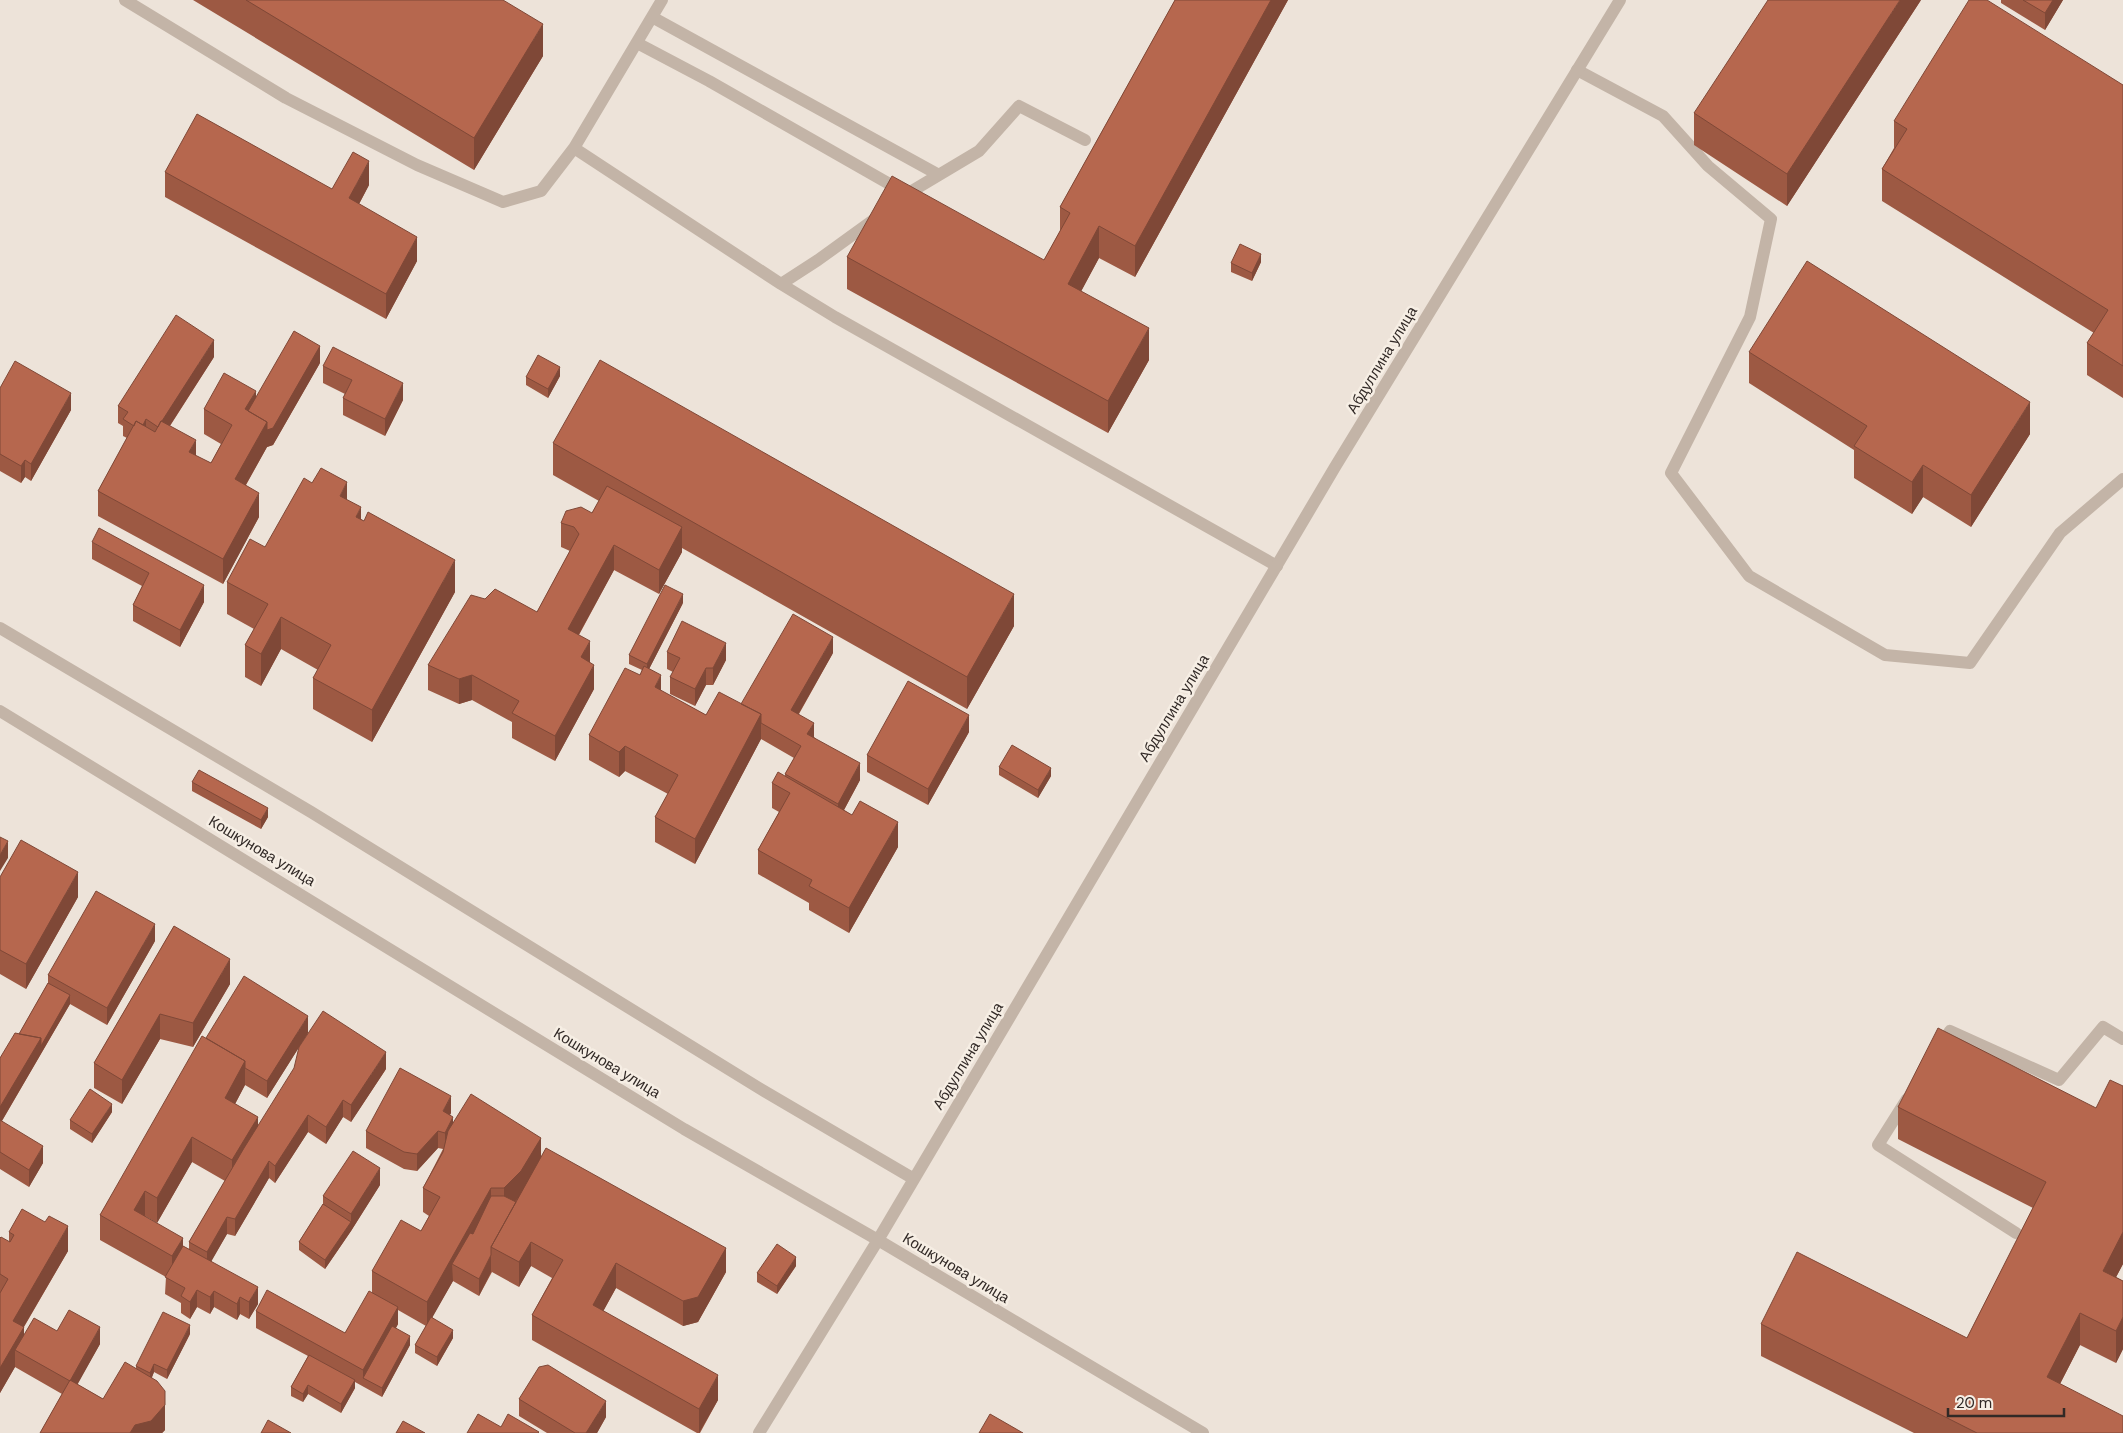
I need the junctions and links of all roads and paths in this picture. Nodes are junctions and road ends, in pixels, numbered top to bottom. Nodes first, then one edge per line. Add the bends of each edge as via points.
1 (125, 0) edge
2 (662, 0) edge
3 (1620, 0) edge
4 (652, 17) junction
5 (637, 43) junction
6 (1577, 70) junction
7 (1085, 140) dead end
8 (574, 148) junction
9 (939, 175) junction
10 (907, 194) junction
11 (781, 284) junction
12 (2123, 479) edge
13 (1277, 566) junction
14 (0, 628) edge
15 (0, 711) edge
16 (2123, 1038) edge
17 (1935, 1055) edge
18 (1914, 1088) edge
19 (914, 1179) junction
20 (2016, 1233) dead end
21 (878, 1240) junction
22 (1194, 1431) edge
23 (759, 1433) edge

1 - 8 street via 286,98 417,165 503,202 541,190
2 - 4 street
3 - 6 street, Абдуллина улица
4 - 5 street
4 - 9 street
5 - 8 street
5 - 10 street
6 - 12 street via 1664,116 1708,166 1771,220 1750,317 1671,473 1749,576 1885,655 1970,663 2060,533
6 - 13 street, Абдуллина улица
7 - 9 street via 1019,106 979,151
8 - 11 street
9 - 10 street
10 - 11 street
11 - 13 street
13 - 19 street, Абдуллина улица
14 - 19 street
15 - 21 street, Кошкунова улица via 684,1129
16 - 17 street via 2103,1027 2060,1080 1950,1031
18 - 20 street via 1878,1145
19 - 21 street, Абдуллина улица
21 - 22 street, Кошкунова улица
21 - 23 street, Абдуллина улица

